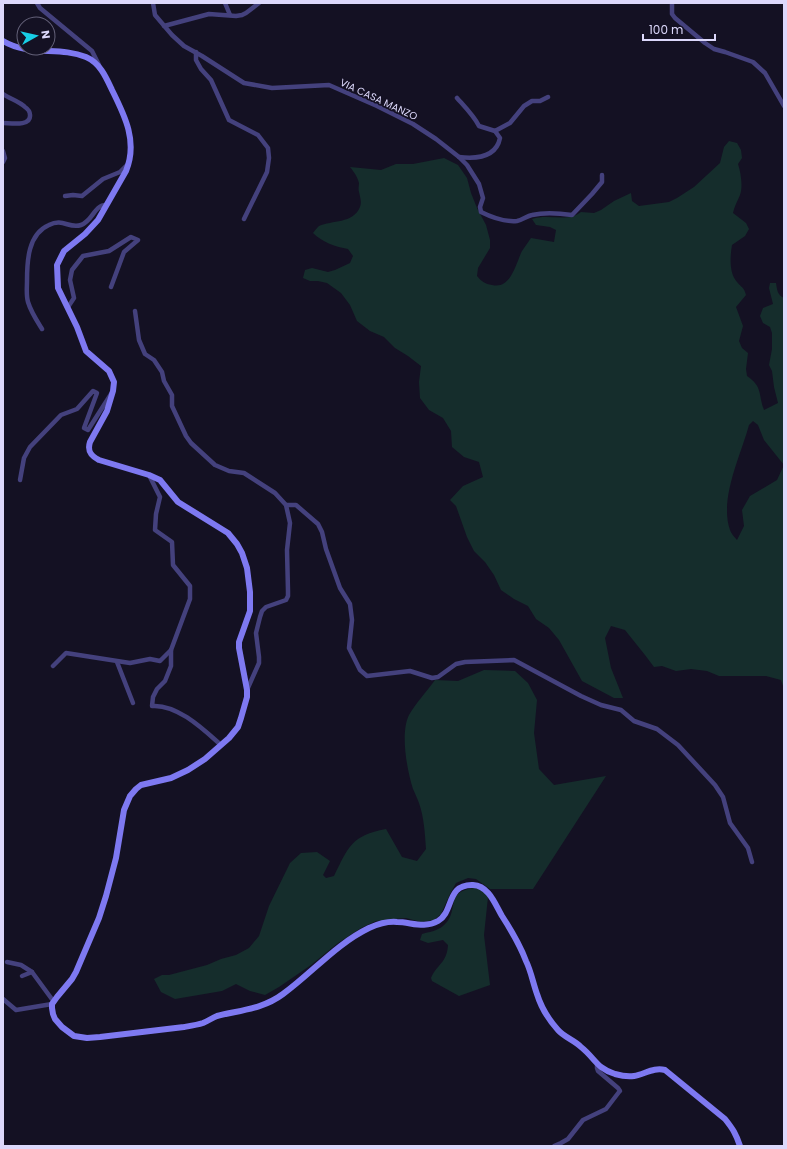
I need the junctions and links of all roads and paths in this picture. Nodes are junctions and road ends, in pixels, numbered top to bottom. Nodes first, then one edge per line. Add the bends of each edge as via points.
1 (37, 3) edge
2 (153, 3) edge
3 (225, 3) edge
4 (259, 3) edge
5 (672, 3) edge
6 (230, 15) junction
7 (164, 26) junction
8 (3, 41) edge
9 (196, 52) junction
10 (100, 67) junction
11 (3, 94) edge
12 (548, 97) dead end
13 (457, 98) dead end
14 (784, 106) edge
15 (3, 122) edge
16 (495, 131) junction
17 (3, 152) edge
18 (459, 156) junction
19 (3, 162) edge
20 (128, 164) junction
21 (602, 175) dead end
22 (65, 196) dead end
23 (106, 205) junction
24 (244, 219) dead end
25 (111, 287) dead end
26 (68, 307) junction
27 (135, 311) dead end
28 (42, 329) dead end
29 (113, 391) junction
30 (149, 475) junction
31 (20, 480) dead end
32 (286, 505) junction
33 (171, 650) junction
34 (117, 662) junction
35 (53, 666) dead end
36 (247, 690) junction
37 (133, 702) dead end
38 (221, 745) junction
39 (752, 862) dead end
40 (7, 962) dead end
41 (32, 972) junction
42 (22, 976) dead end
43 (3, 999) edge
44 (53, 1003) junction
45 (597, 1065) junction
46 (554, 1146) edge
47 (740, 1146) edge

1 - 10 street via 92,51
2 - 7 street, VIA CASA MANZO via 155,15
3 - 6 street
4 - 6 street via 246,13
5 - 14 street via 672,14 675,18 705,43 714,49 752,62 766,74
6 - 7 street via 209,14
7 - 9 street, VIA CASA MANZO via 184,46
8 - 10 street via 27,50 78,55 92,60
9 - 18 street, VIA CASA MANZO via 244,84 272,88 329,85 413,124
9 - 24 street via 196,60 211,80 229,120 258,135 268,148 267,172
10 - 20 street via 125,115 130,140
11 - 15 street via 30,112 28,121
12 - 16 street via 524,106 510,123
13 - 16 street via 479,126
16 - 18 street via 500,138 498,144 486,156
17 - 19 street via 6,158
18 - 21 street, VIA CASA MANZO via 479,184 483,198 481,212 503,220 518,221 530,215 551,212 572,215 602,182
20 - 22 street via 82,196
20 - 23 street
23 - 26 street via 93,227 64,251 59,260 58,288
23 - 28 street via 98,208 83,224 75,226 56,222 38,232 31,246 27,264 26,296
25 - 26 street via 124,252 138,240 131,237 109,251 83,256 72,270 70,280 74,298
26 - 29 street via 86,351 109,371
27 - 32 street via 139,340 145,354 154,360 162,372 172,395 172,406 191,443 215,465 224,470 244,473 275,493
29 - 30 street via 107,411 90,442 89,451 99,460
29 - 31 street via 88,430 84,428 97,393 93,391 77,409 61,414 30,447 24,458
30 - 33 street via 160,496 155,530 172,542 173,565 190,586 190,599
30 - 36 street via 160,480 181,505 228,533 242,553 251,597 250,610 239,642
32 - 36 street via 290,523 287,550 288,596 286,600 262,611 256,633 259,663
32 - 39 street via 296,505 318,524 322,532 340,588 350,604 352,620 349,648 360,670 368,676 410,671 432,678 438,677 456,664 465,662 514,660 581,696 620,710 634,721 657,729 678,745 715,785 723,797 730,823 748,848
33 - 34 street via 160,660
33 - 38 street via 171,666 165,681 153,697 152,706 173,709
34 - 35 street via 66,653
34 - 37 street
36 - 38 street via 238,726
38 - 44 street via 184,772 141,785 130,796 124,810 116,858 99,918 76,972
40 - 41 street via 21,965
41 - 42 street
41 - 44 street
43 - 44 street via 16,1010
44 - 45 street via 55,1019 74,1036 83,1038 184,1027 259,1007 283,994 336,950 361,933 386,922 420,925 437,922 446,911 455,892 474,885 488,892 508,925 527,961 540,1002 553,1024 580,1046
45 - 46 street via 598,1071 620,1092 606,1109 583,1120 568,1139
45 - 47 street via 624,1076 665,1070 725,1119 737,1136

